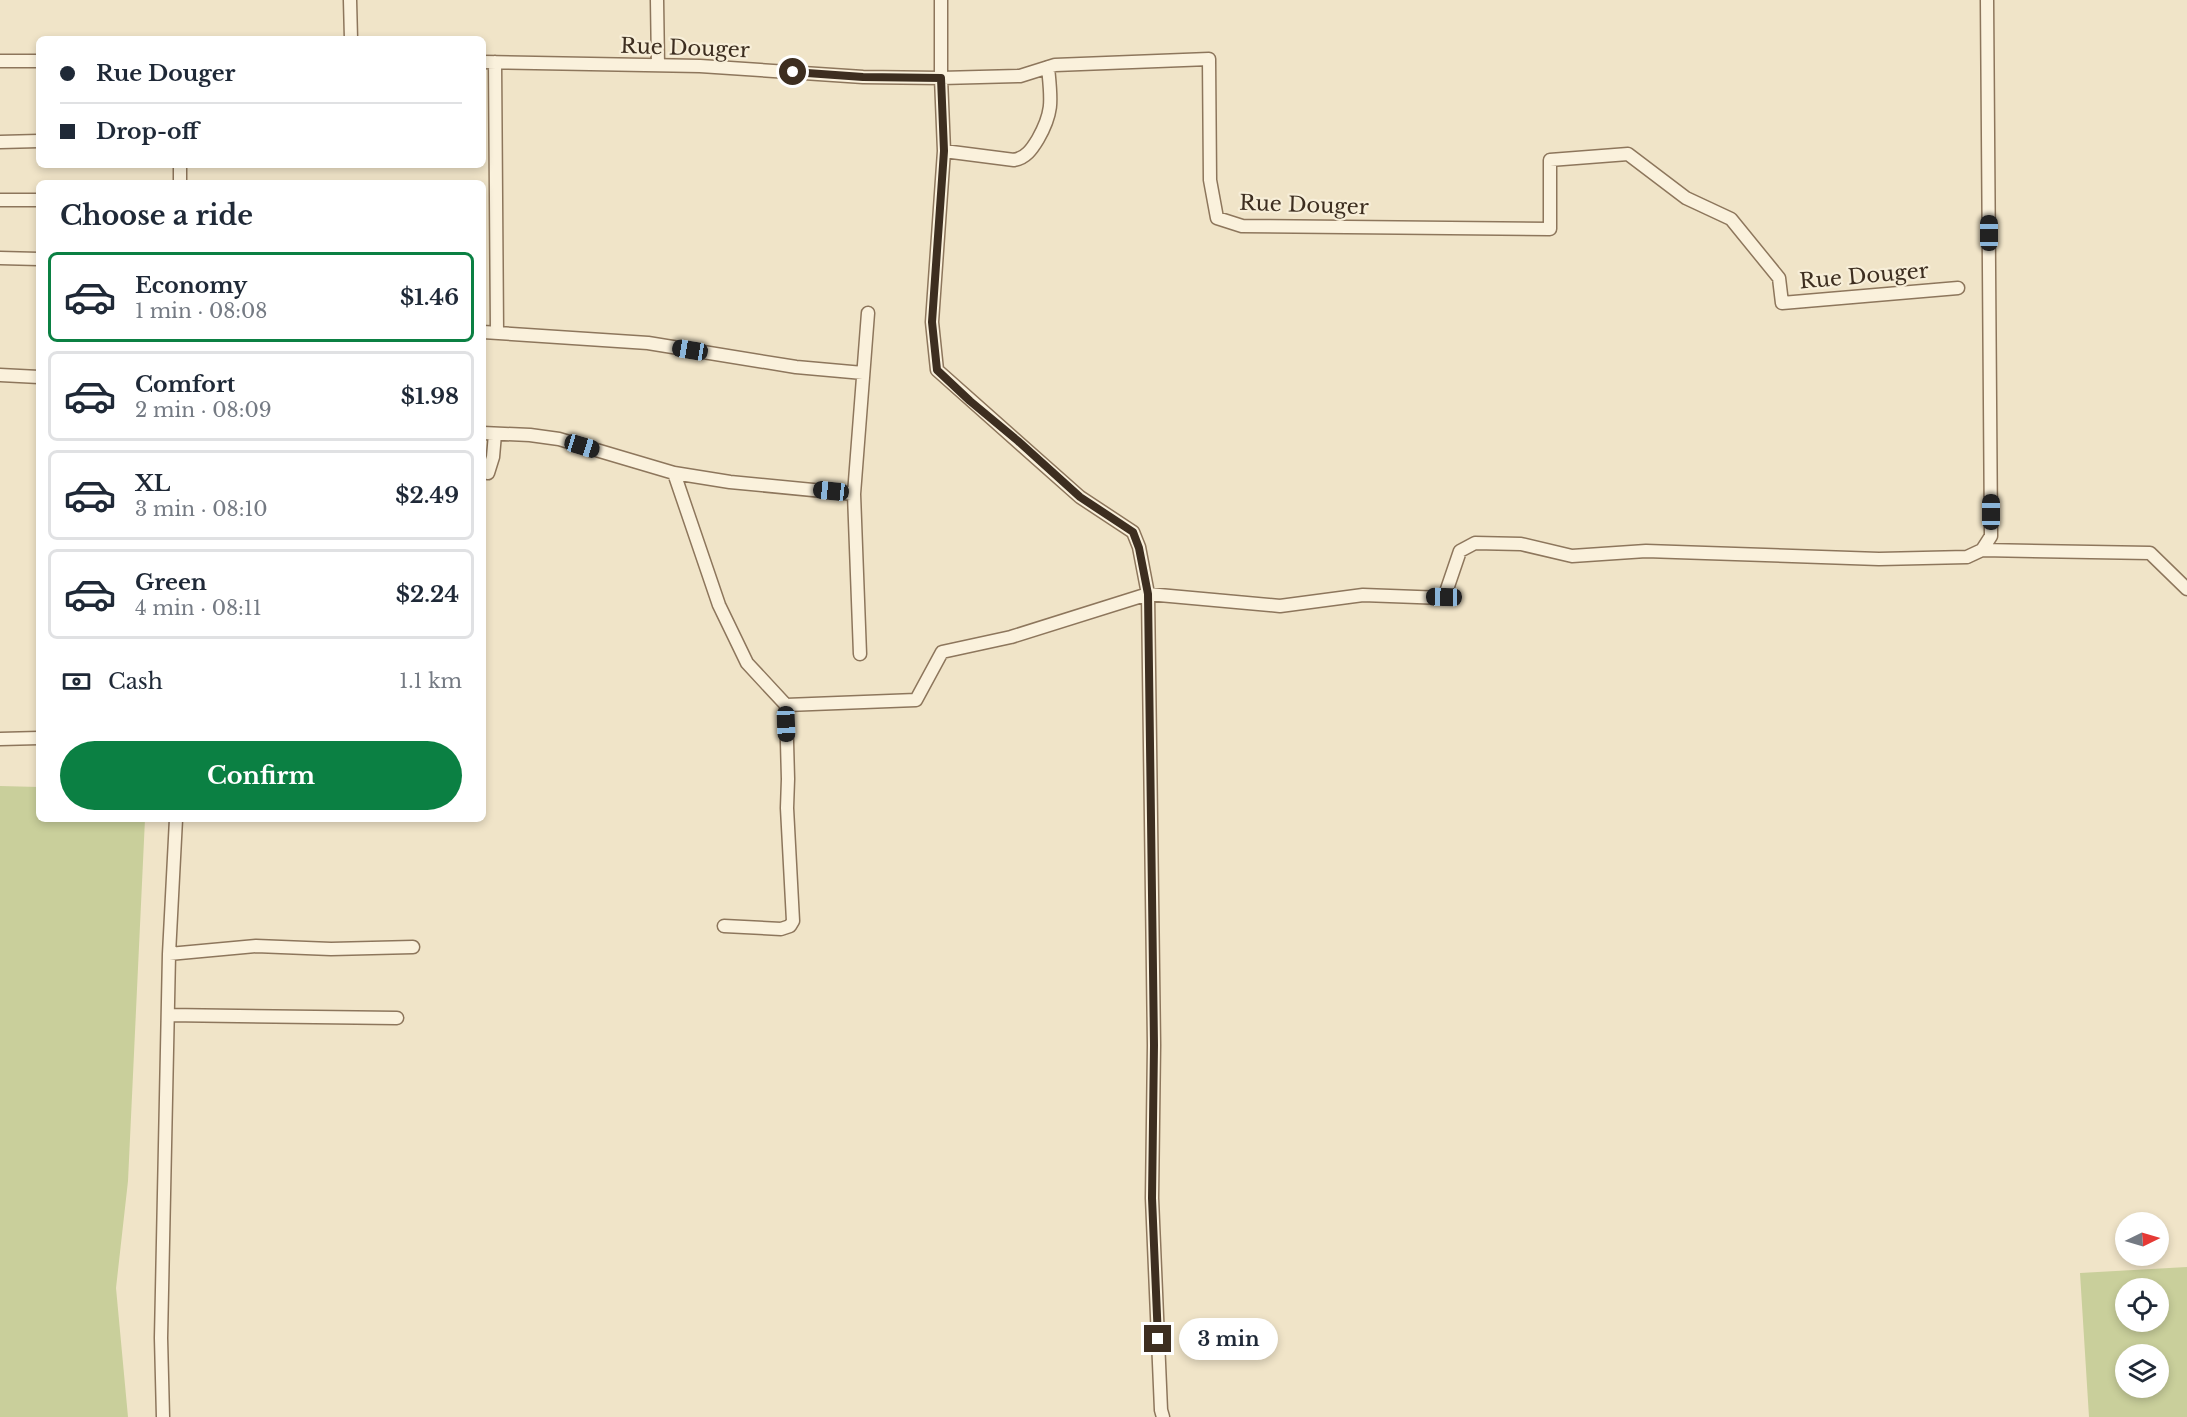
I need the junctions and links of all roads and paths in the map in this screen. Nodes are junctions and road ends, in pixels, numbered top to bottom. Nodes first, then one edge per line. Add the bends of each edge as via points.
1 (350, 0) edge
2 (657, 0) edge
3 (941, 0) edge
4 (1987, 0) edge
5 (351, 36) edge
6 (0, 61) edge
7 (36, 61) edge
8 (489, 62) edge
9 (658, 65) junction
10 (1048, 67) junction
11 (941, 78) junction
12 (36, 141) edge
13 (0, 142) edge
14 (944, 151) junction
15 (0, 200) edge
16 (36, 200) edge
17 (0, 258) edge
18 (36, 259) edge
19 (1958, 288) dead end
20 (868, 313) dead end
21 (486, 332) edge
22 (497, 333) junction
23 (863, 373) junction
24 (0, 375) edge
25 (36, 377) edge
26 (489, 433) edge
27 (488, 473) dead end
28 (674, 473) junction
29 (854, 494) junction
30 (1982, 550) junction
31 (2187, 589) edge
32 (1148, 594) junction
33 (860, 654) dead end
34 (786, 705) junction
35 (36, 738) edge
36 (0, 739) edge
37 (176, 822) edge
38 (724, 926) dead end
39 (413, 947) dead end
40 (169, 954) junction
41 (168, 1015) junction
42 (398, 1018) dead end
43 (163, 1417) edge
44 (1163, 1417) edge

1 - 5 street
2 - 9 street
3 - 11 street
4 - 30 street via 1991,536
6 - 7 street
8 - 9 street, Rue Douger
8 - 22 street
9 - 11 street, Rue Douger
10 - 11 street, Rue Douger via 1020,76
10 - 14 street via 1050,114 1025,156 1014,160
10 - 19 street, Rue Douger via 1209,59 1210,180 1217,218 1242,226 1550,230 1550,160 1629,154 1686,198 1731,219 1779,278 1782,303
11 - 14 street
12 - 13 street
14 - 32 street via 932,322 937,370 1080,497 1133,532
15 - 16 street
17 - 18 street
20 - 23 street
21 - 22 street
22 - 23 street via 648,343 796,367
23 - 29 street
24 - 25 street
26 - 27 street via 493,458
26 - 28 street via 559,439
28 - 29 street
28 - 34 street via 728,625 747,663
29 - 33 street
30 - 31 street via 2150,553
30 - 32 street via 1967,557 1879,559 1646,551 1572,556 1521,544 1475,543 1460,551 1444,597 1363,595 1280,606
32 - 34 street via 1011,637 942,652 916,700
32 - 44 street via 1154,1045 1152,1198
34 - 38 street via 793,921 781,929
35 - 36 street
37 - 40 street
39 - 40 street via 256,946
40 - 41 street
41 - 42 street
41 - 43 street

